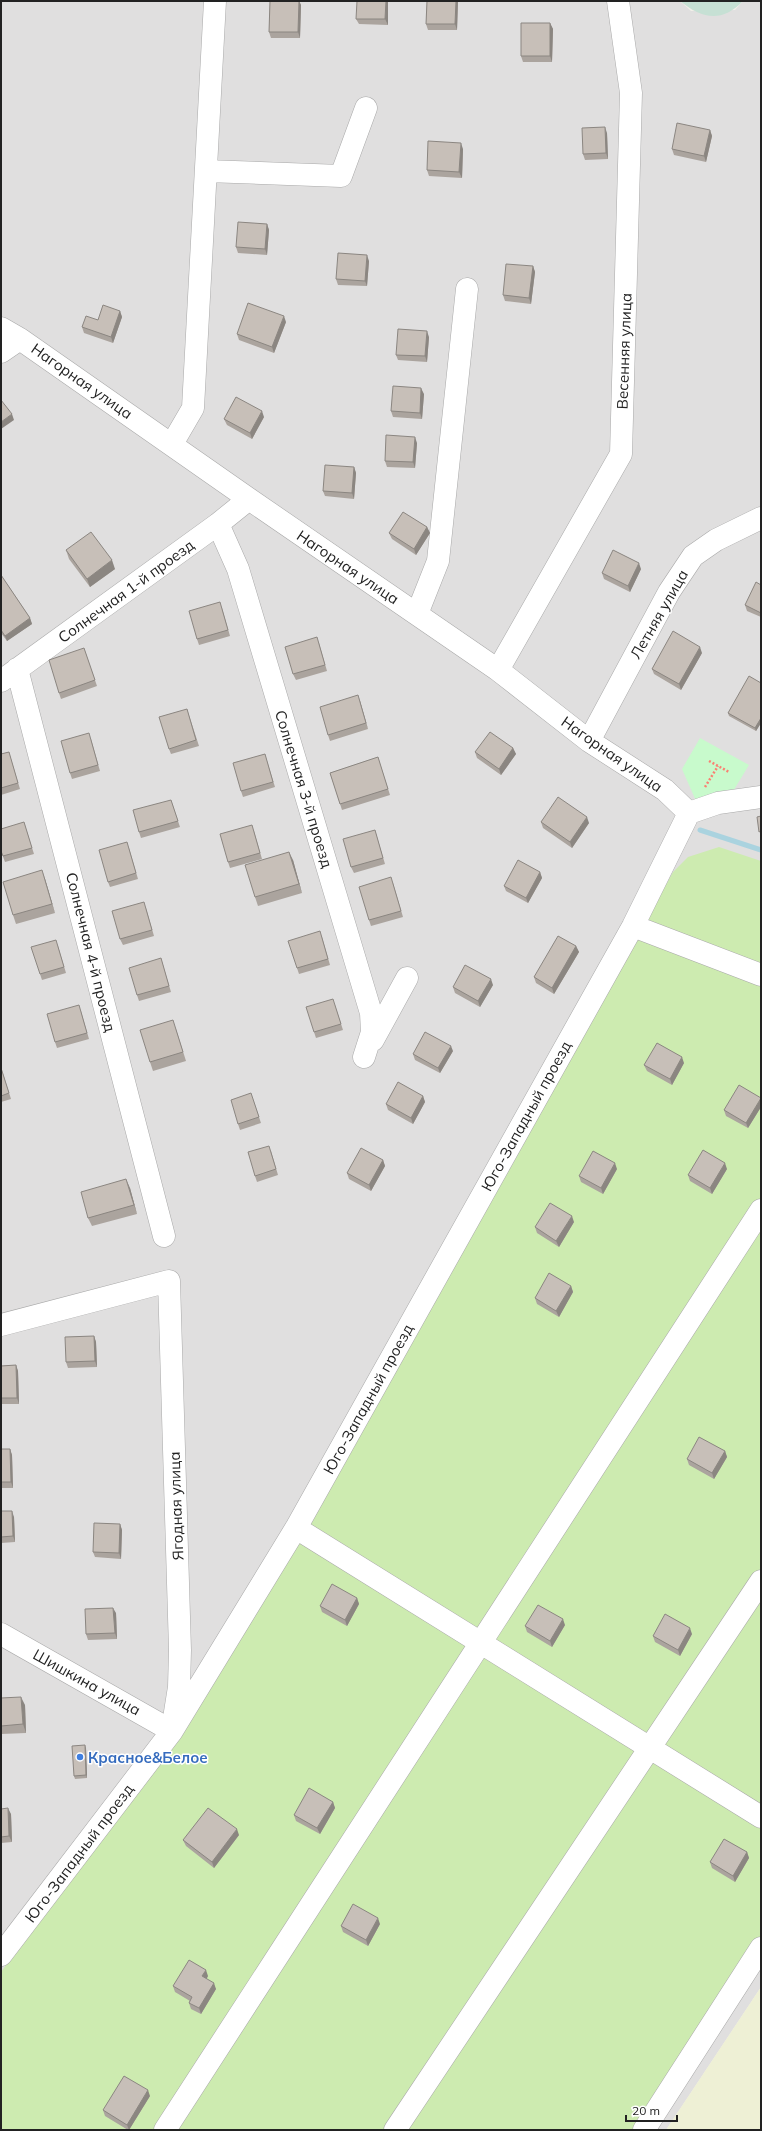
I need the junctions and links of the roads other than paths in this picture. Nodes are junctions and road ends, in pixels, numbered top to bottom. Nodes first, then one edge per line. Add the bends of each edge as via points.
1 (215, 1) edge
2 (618, 1) edge
3 (366, 108) dead end
4 (206, 172) junction
5 (467, 289) dead end
6 (1, 328) edge
7 (20, 339) junction
8 (1, 352) edge
9 (172, 444) junction
10 (249, 499) junction
11 (761, 518) edge
12 (218, 524) junction
13 (417, 614) junction
14 (498, 670) junction
15 (9, 675) edge
16 (589, 741) junction
17 (761, 797) edge
18 (689, 813) junction
19 (633, 926) junction
20 (761, 975) edge
21 (407, 978) dead end
22 (761, 1210) edge
23 (164, 1236) dead end
24 (1, 1325) edge
25 (296, 1528) junction
26 (761, 1581) edge
27 (1, 1634) edge
28 (480, 1642) junction
29 (172, 1731) junction
30 (650, 1748) junction
31 (761, 1817) edge
32 (761, 1948) edge
33 (1, 1955) edge
34 (165, 2130) edge
35 (395, 2130) edge
36 (644, 2130) edge

1 - 4 street
2 - 14 street, Весенняя улица via 631,93 621,454
3 - 4 street via 341,176
4 - 9 street via 193,408
5 - 13 street via 438,561
6 - 7 street, Нагорная улица
7 - 8 street
7 - 9 street, Нагорная улица
9 - 10 street, Нагорная улица
10 - 12 street, Солнечная 1-й проезд
10 - 13 street, Нагорная улица
11 - 16 street, Летняя улица via 716,540 693,556 669,592
12 - 15 street, Солнечная 1-й проезд
12 - 21 street, Солнечная 3-й проезд via 238,569 371,1013 372,1032 364,1057
13 - 14 street, Нагорная улица
14 - 16 street, Нагорная улица
15 - 23 street, Солнечная 4-й проезд
16 - 18 street, Нагорная улица via 665,790
17 - 18 street via 718,803
18 - 19 street, Юго-Западный проезд
19 - 20 street
19 - 25 street, Юго-Западный проезд
22 - 28 street
24 - 29 street, Ягодная улица via 169,1281 180,1650 179,1687
25 - 28 street
25 - 29 street, Юго-Западный проезд
26 - 30 street
27 - 29 street, Шишкина улица
28 - 30 street
28 - 34 street
29 - 33 street, Юго-Западный проезд
30 - 31 street
30 - 35 street
32 - 36 street

